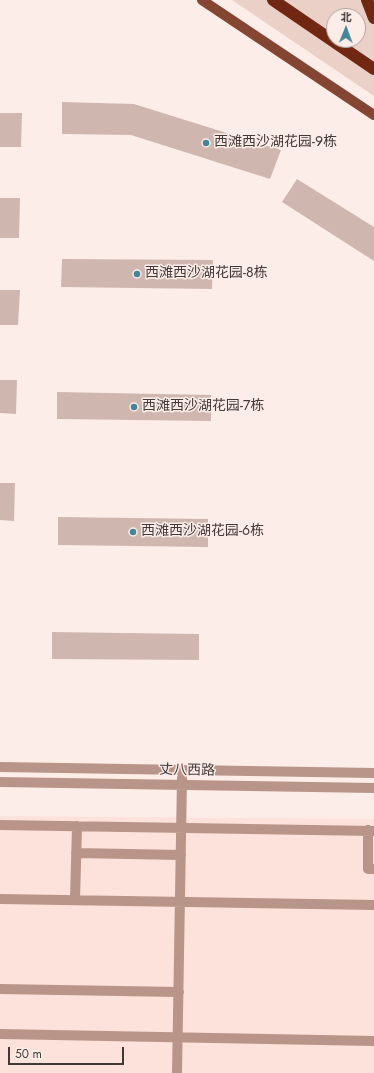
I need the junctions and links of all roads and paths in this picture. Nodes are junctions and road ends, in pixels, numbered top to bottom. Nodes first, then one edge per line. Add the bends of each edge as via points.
1 (202, 0) edge
2 (273, 0) edge
3 (367, 0) edge
4 (374, 18) edge
5 (374, 69) edge
6 (374, 115) edge
7 (0, 767) edge
8 (182, 770) junction
9 (374, 773) edge
10 (0, 782) edge
11 (182, 785) junction
12 (374, 788) edge
13 (0, 825) edge
14 (77, 826) junction
15 (182, 827) junction
16 (371, 830) edge
17 (76, 853) junction
18 (181, 855) junction
19 (374, 869) edge
20 (0, 899) edge
21 (76, 900) junction
22 (180, 902) junction
23 (374, 905) edge
24 (0, 989) edge
25 (179, 992) junction
26 (0, 1034) edge
27 (178, 1038) junction
28 (374, 1042) edge
29 (177, 1073) edge

1 - 6 main road
2 - 5 highway
3 - 4 highway
7 - 8 street, 丈八西路
8 - 9 street, 丈八西路
8 - 11 street
10 - 11 street, 丈八西路
11 - 12 street, 丈八西路
11 - 15 street
13 - 14 street
14 - 15 street
14 - 17 street
15 - 16 street
15 - 18 street
16 - 19 street via 368,869
17 - 18 street
17 - 21 street
18 - 22 street
20 - 21 street
21 - 22 street
22 - 23 street
22 - 25 street
24 - 25 street
25 - 27 street
26 - 27 street
27 - 28 street
27 - 29 street

